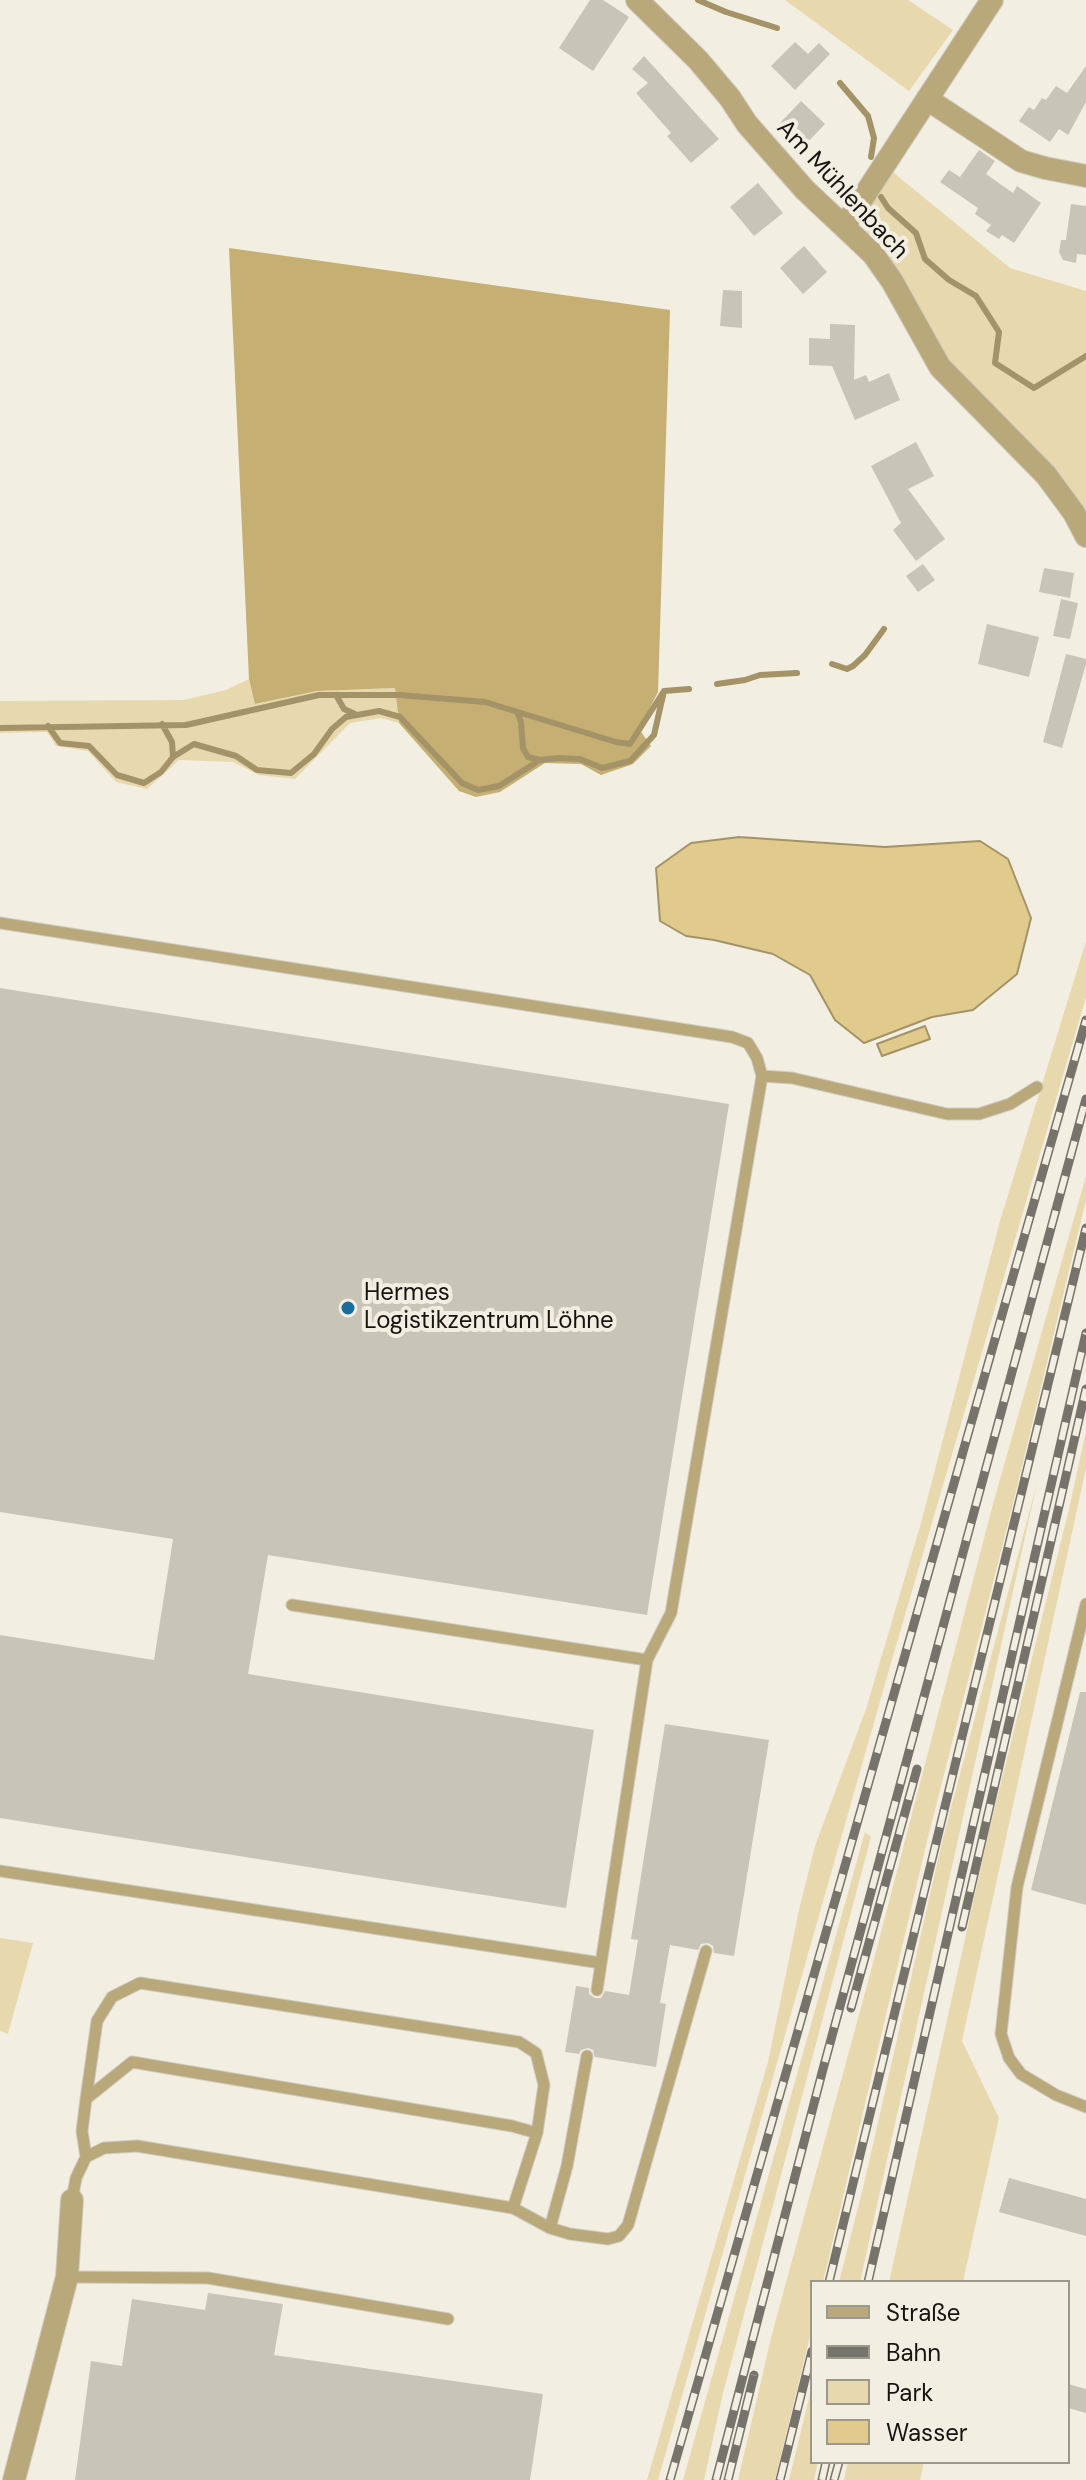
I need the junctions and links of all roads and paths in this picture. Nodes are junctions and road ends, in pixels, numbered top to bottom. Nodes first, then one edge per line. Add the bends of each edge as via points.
1 (637, 0) edge
2 (992, 0) edge
3 (927, 99) junction
4 (1086, 176) edge
5 (845, 225) junction
6 (1086, 536) edge
7 (0, 923) edge
8 (762, 1076) junction
9 (1037, 1087) dead end
10 (1086, 1604) edge
11 (292, 1605) dead end
12 (647, 1660) junction
13 (0, 1871) edge
14 (706, 1951) dead end
15 (601, 1963) junction
16 (597, 1990) dead end
17 (587, 2056) dead end
18 (86, 2099) junction
19 (1086, 2107) edge
20 (537, 2133) junction
21 (86, 2157) junction
22 (72, 2200) joint
23 (513, 2208) junction
24 (550, 2228) junction
25 (67, 2277) junction
26 (448, 2319) dead end
27 (14, 2480) edge

1 - 5 street, Am Mühlenbach via 698,60 805,190
2 - 3 street
3 - 4 street via 1021,161
3 - 5 street
5 - 6 street, Am Mühlenbach via 892,281 940,367 1046,475
7 - 8 lane via 732,1037 748,1043
8 - 9 lane via 792,1078 947,1114 979,1114 1010,1104
8 - 12 lane via 671,1613
10 - 19 lane via 1017,1887 1001,2034 1021,2074
11 - 12 lane
12 - 15 lane
13 - 15 lane
14 - 24 lane via 628,2225 608,2239
15 - 16 lane
17 - 24 lane
18 - 20 lane via 132,2062
18 - 20 lane via 97,2021 112,1997 140,1983 519,2042 536,2053 544,2085
18 - 21 lane
20 - 23 lane
21 - 22 lane
21 - 23 lane via 104,2148 137,2146
22 - 25 street
23 - 24 lane
25 - 26 lane via 208,2278
25 - 27 street

